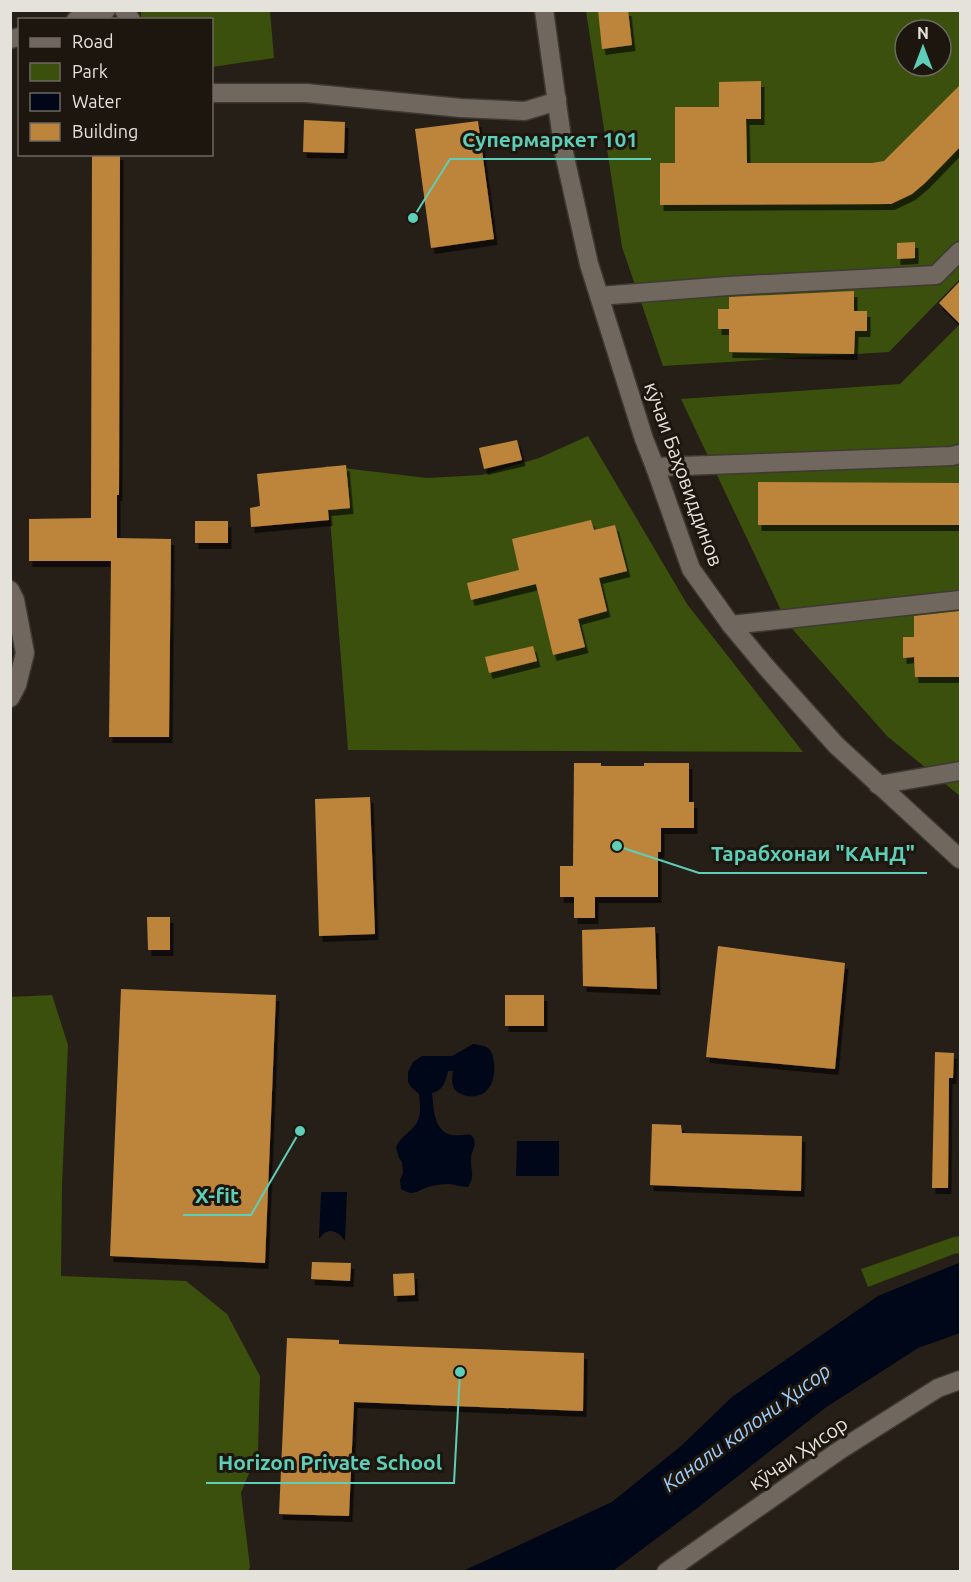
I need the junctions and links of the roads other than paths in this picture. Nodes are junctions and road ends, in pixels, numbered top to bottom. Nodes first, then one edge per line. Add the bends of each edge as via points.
1 (106, 10) edge
2 (544, 10) edge
3 (82, 18) edge
4 (213, 93) edge
5 (557, 99) junction
6 (960, 251) edge
7 (599, 296) junction
8 (960, 454) edge
9 (656, 468) junction
10 (10, 590) edge
11 (960, 600) edge
12 (731, 625) junction
13 (10, 698) edge
14 (960, 771) edge
15 (879, 785) junction
16 (960, 859) edge
17 (960, 1380) edge
18 (666, 1572) edge

1 - 3 street
2 - 5 street, кӯчаи Баҳовиддинов
4 - 5 street via 306,93 525,111
5 - 7 street, кӯчаи Баҳовиддинов via 564,153
6 - 7 street via 936,275
7 - 9 street, кӯчаи Баҳовиддинов
8 - 9 street
9 - 12 street, кӯчаи Баҳовиддинов via 691,569
10 - 13 street via 25,652
11 - 12 street
12 - 15 street, кӯчаи Баҳовиддинов via 836,745
14 - 15 street
15 - 16 street, кӯчаи Баҳовиддинов
17 - 18 street, кӯчаи Ҳисор via 938,1388 840,1450

